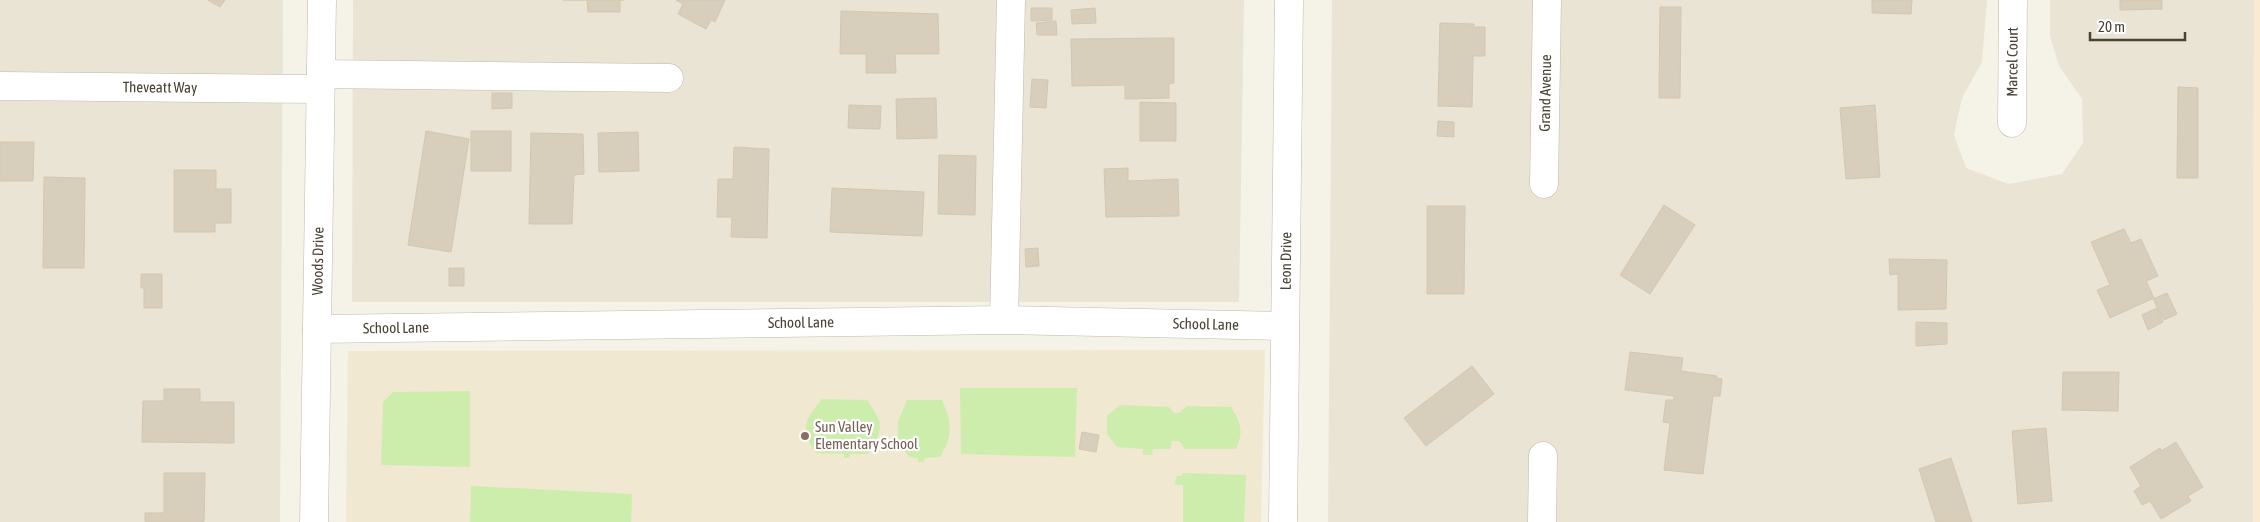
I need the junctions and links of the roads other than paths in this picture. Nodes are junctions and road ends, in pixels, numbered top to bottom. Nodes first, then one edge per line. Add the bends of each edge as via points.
1 (322, 0) edge
2 (1011, 0) edge
3 (1289, 0) edge
4 (1547, 0) edge
5 (2013, 0) edge
6 (669, 78) dead end
7 (321, 82) junction
8 (0, 86) edge
9 (2012, 123) dead end
10 (1544, 184) dead end
11 (1004, 320) junction
12 (1285, 326) junction
13 (317, 329) junction
14 (1543, 456) dead end
15 (314, 522) edge
16 (1283, 522) edge
17 (1542, 522) edge

1 - 7 street, Woods Drive
2 - 11 street
3 - 12 street, Leon Drive
4 - 10 street, Grand Avenue
5 - 9 street, Marcel Court
6 - 7 street, Theveatt Way
7 - 8 street, Theveatt Way
7 - 13 street, Woods Drive
11 - 12 street, School Lane
11 - 13 street, School Lane
12 - 16 street, Leon Drive
13 - 15 street, Woods Drive
14 - 17 street

